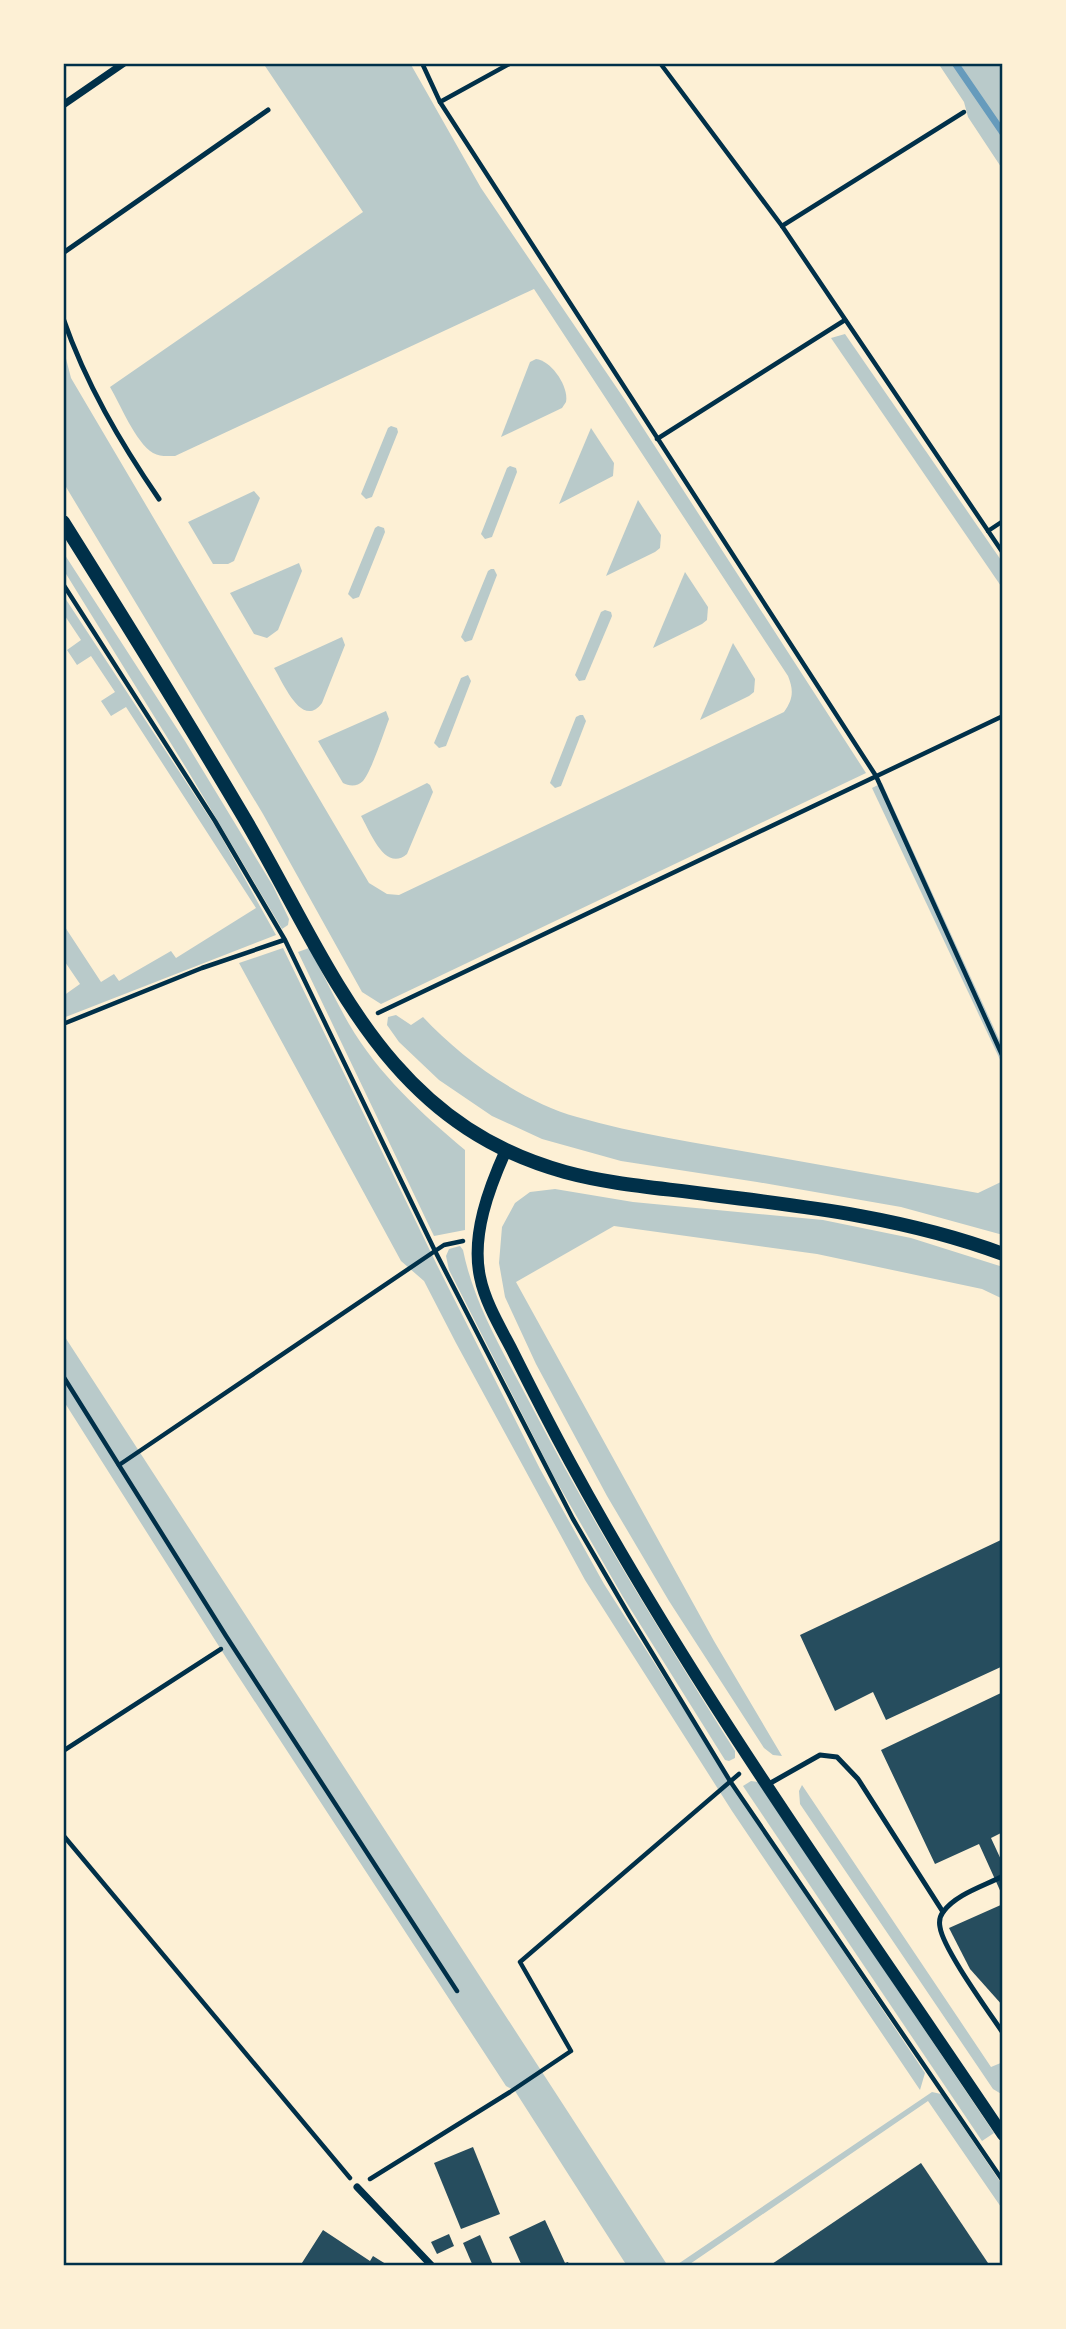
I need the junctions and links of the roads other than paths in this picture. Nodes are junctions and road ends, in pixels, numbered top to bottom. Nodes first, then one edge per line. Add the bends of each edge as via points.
1 (124, 63) edge
2 (63, 105) edge
3 (268, 110) dead end
4 (63, 253) edge
5 (63, 318) edge
6 (159, 499) dead end
7 (63, 522) edge
8 (506, 1150) junction
9 (1003, 1254) edge
10 (767, 1785) junction
11 (1003, 1876) edge
12 (943, 1912) junction
13 (1003, 2033) edge
14 (1003, 2135) edge
15 (357, 2187) road end
16 (432, 2266) edge

1 - 2 street
3 - 4 lane
5 - 6 lane via 102,409
7 - 8 main road via 239,809 360,1021 397,1068 433,1102
8 - 9 main road via 594,1179 865,1216
8 - 10 street via 478,1239 477,1259 486,1296 542,1410 655,1609
10 - 12 lane via 820,1755 837,1757 858,1779
10 - 14 street
11 - 12 lane via 958,1898
12 - 13 lane via 940,1929 945,1941
15 - 16 street

